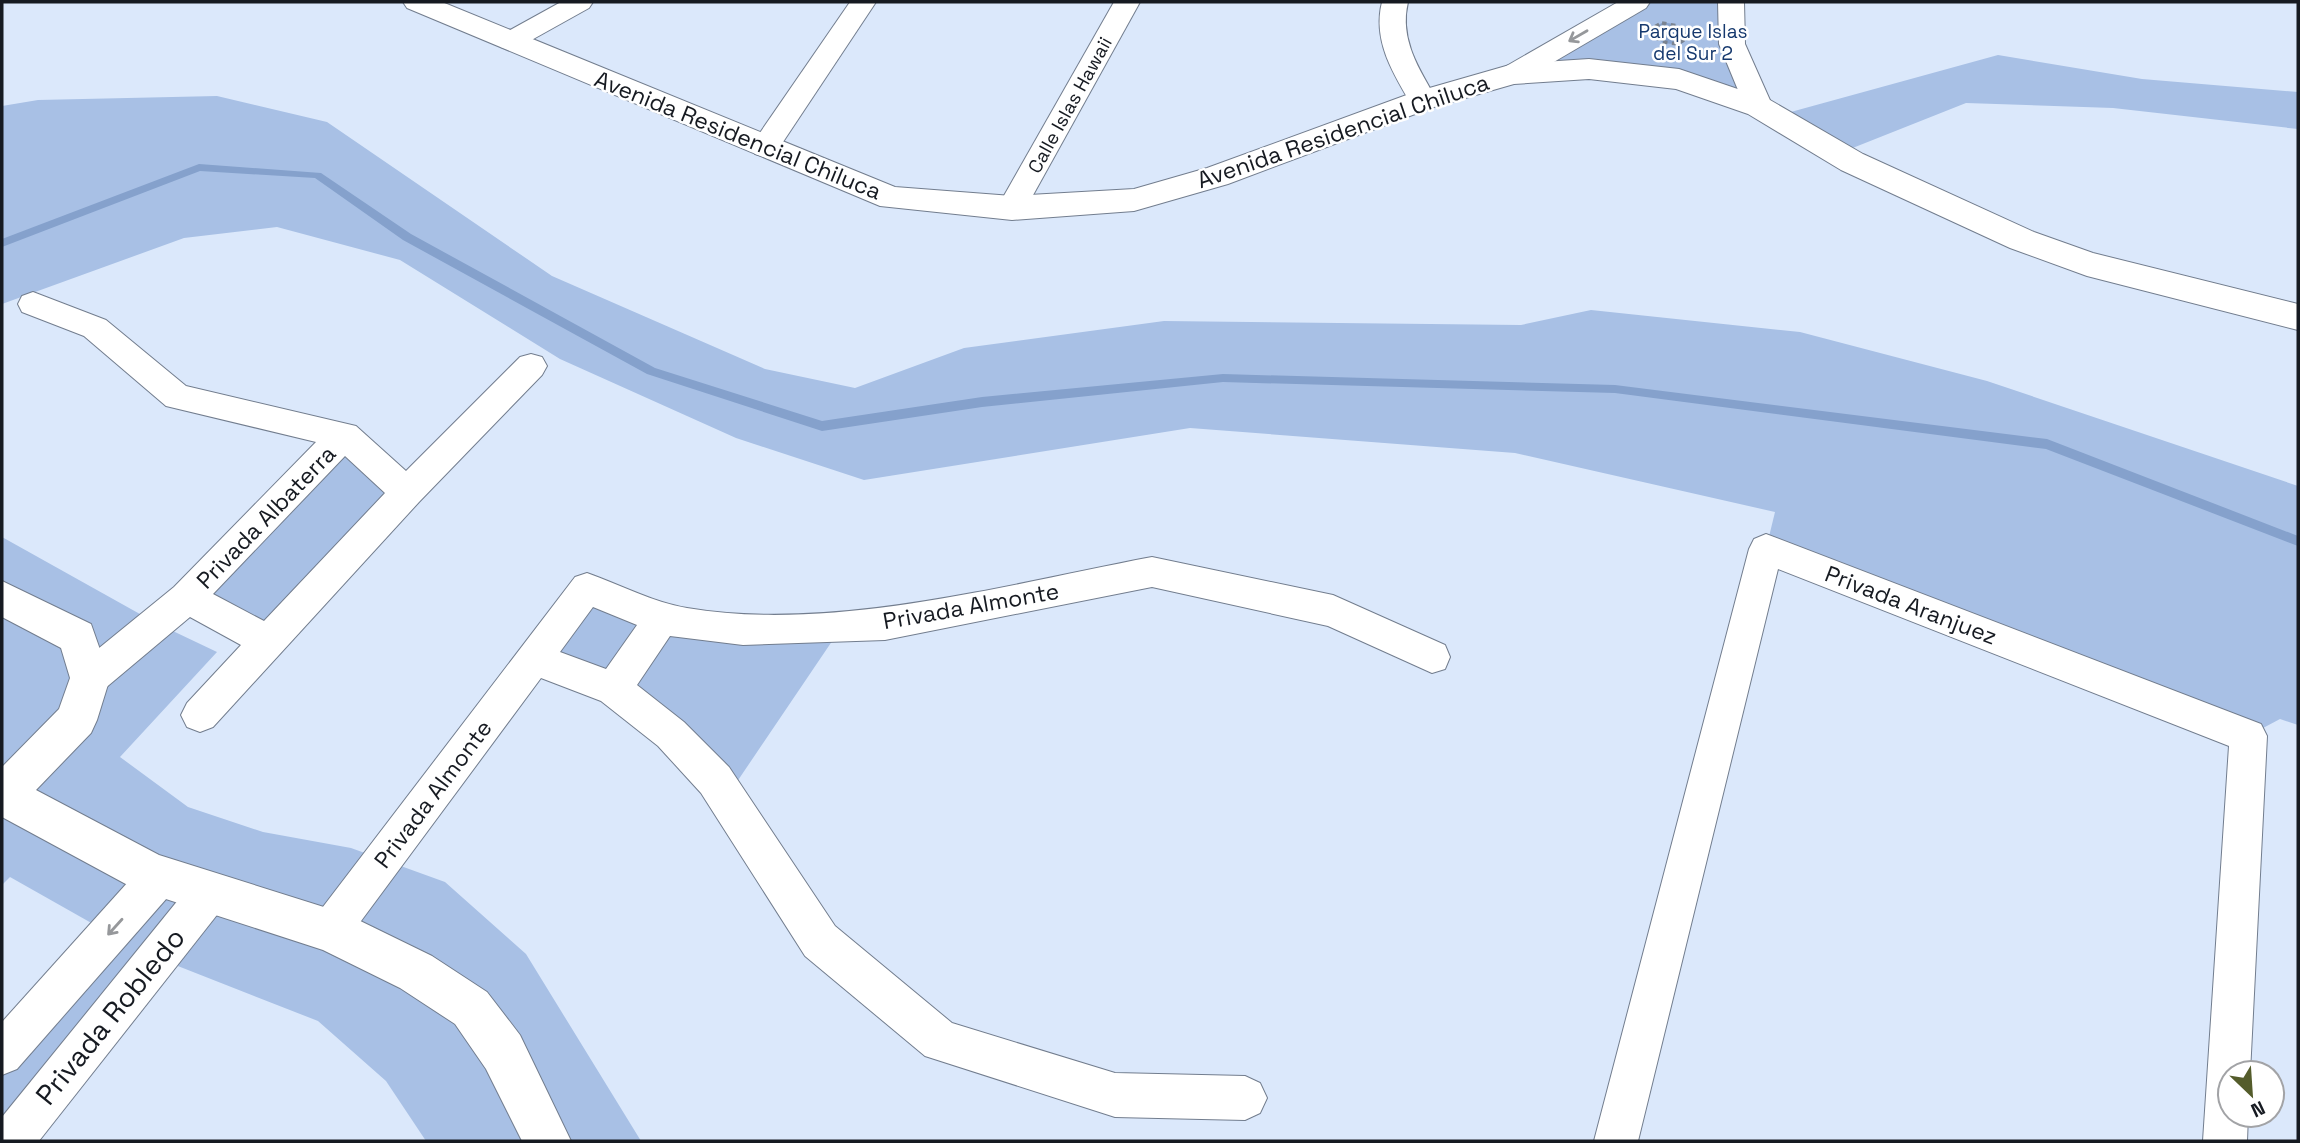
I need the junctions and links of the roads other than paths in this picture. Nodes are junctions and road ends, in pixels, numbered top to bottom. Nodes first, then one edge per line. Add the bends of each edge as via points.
1 (580, 2) edge
2 (863, 2) edge
3 (1127, 2) edge
4 (1395, 2) edge
5 (1637, 2) edge
6 (1731, 2) edge
7 (415, 3) edge
8 (510, 41) junction
9 (1513, 74) junction
10 (1423, 100) junction
11 (1759, 107) junction
12 (765, 147) junction
13 (1012, 208) junction
14 (33, 304) dead end
15 (2298, 317) edge
16 (531, 366) dead end
17 (344, 435) junction
18 (408, 492) junction
19 (2, 598) edge
20 (187, 598) junction
21 (662, 618) junction
22 (269, 642) junction
23 (1432, 657) dead end
24 (536, 659) junction
25 (90, 678) junction
26 (614, 689) junction
27 (200, 715) dead end
28 (2, 796) edge
29 (160, 876) junction
30 (210, 892) junction
31 (330, 930) junction
32 (2, 1054) edge
33 (1245, 1098) dead end
34 (10, 1141) edge
35 (547, 1141) edge
36 (1616, 1141) edge
37 (2225, 1141) edge

1 - 8 street
2 - 12 street
3 - 13 street, Calle Islas Hawaii
4 - 10 street via 1395,49
5 -> 9 street
6 - 11 street via 1732,44
7 - 8 street, Avenida Residencial Chiluca
8 - 12 street, Avenida Residencial Chiluca
9 - 10 street, Avenida Residencial Chiluca
9 - 11 street, Avenida Residencial Chiluca via 1589,69 1679,79
10 - 13 street, Avenida Residencial Chiluca via 1217,176 1134,200
11 - 15 street, Avenida Residencial Chiluca via 1852,162 2022,240 2087,264
12 - 13 street, Avenida Residencial Chiluca via 891,198
14 - 17 street, Privada Albaterra via 95,328 177,397
16 - 18 street
17 - 18 street, Privada Albaterra
17 - 20 street, Privada Albaterra
18 - 22 street
19 - 25 street via 76,637
20 - 22 street, Privada Albaterra
20 - 25 street, Privada Albaterra
21 - 23 street, Privada Almonte via 718,628 886,624 1152,572 1333,611
21 - 24 street, Privada Almonte via 587,588
21 - 26 street
22 - 27 street
24 - 26 street
24 - 31 street, Privada Almonte
25 - 28 street via 76,720
26 - 33 street via 671,734 715,779 820,942 940,1041 1115,1095
28 - 29 street
29 - 30 street
29 -> 32 street, Privada Robledo
30 - 31 street
30 - 34 street, Privada Robledo
31 - 35 street via 416,972 471,1008 503,1052
36 - 37 street, Privada Aranjuez via 1766,549 2248,736

